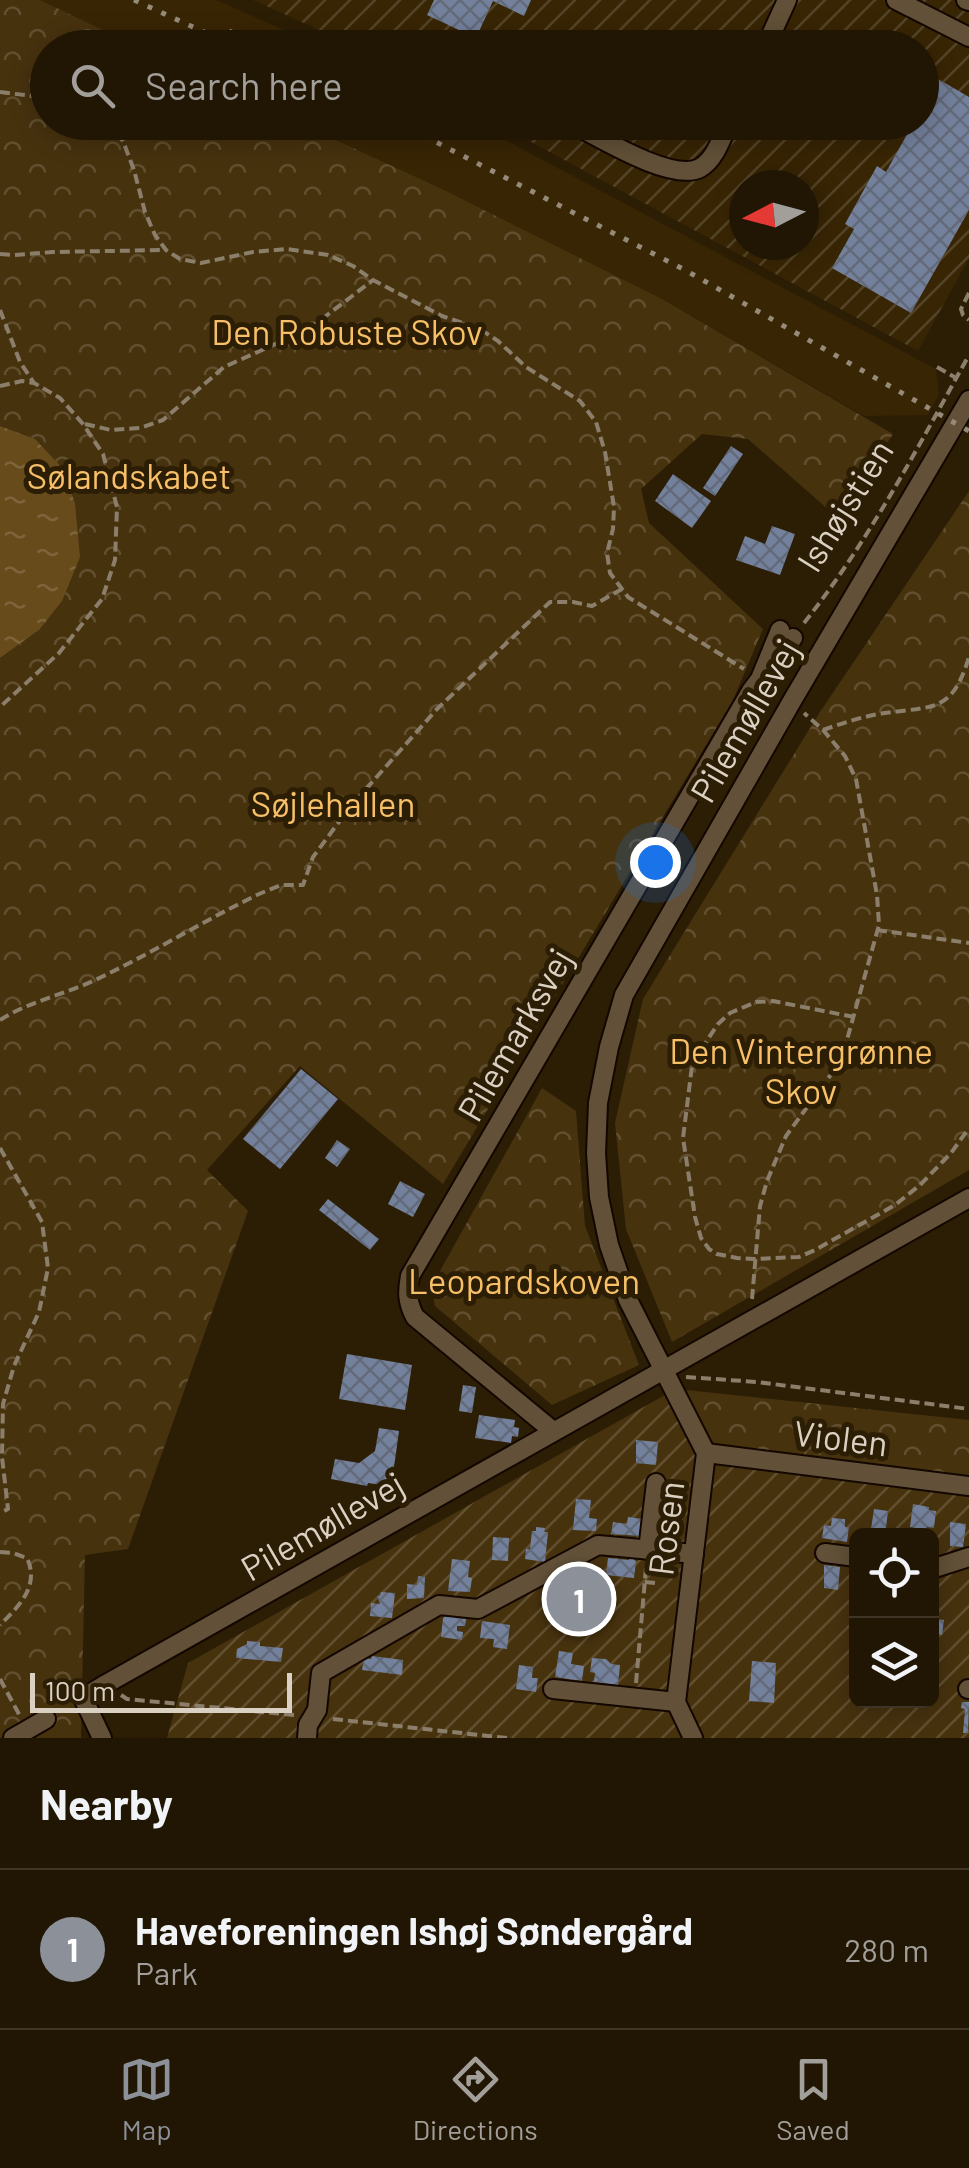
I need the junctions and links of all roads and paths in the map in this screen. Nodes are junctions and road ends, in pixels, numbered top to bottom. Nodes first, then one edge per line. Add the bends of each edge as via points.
1 (787, 0) edge
2 (896, 0) edge
3 (773, 30) edge
4 (969, 37) edge
5 (0, 92) edge
6 (30, 96) edge
7 (123, 140) edge
8 (606, 140) edge
9 (721, 140) edge
10 (166, 250) junction
11 (0, 254) edge
12 (373, 280) junction
13 (969, 294) edge
14 (0, 310) edge
15 (969, 320) edge
16 (969, 355) edge
17 (937, 367) dead end
18 (956, 378) junction
19 (34, 383) junction
20 (0, 386) edge
21 (969, 400) edge
22 (83, 424) junction
23 (622, 588) junction
24 (786, 634) joint
25 (969, 657) edge
26 (760, 679) junction
27 (792, 701) junction
28 (0, 708) edge
29 (823, 730) junction
30 (878, 930) junction
31 (969, 943) edge
32 (854, 1017) junction
33 (0, 1020) edge
34 (969, 1128) edge
35 (0, 1148) edge
36 (969, 1198) edge
37 (754, 1259) junction
38 (754, 1319) junction
39 (664, 1370) junction
40 (969, 1409) edge
41 (553, 1431) junction
42 (706, 1453) junction
43 (656, 1483) dead end
44 (969, 1486) edge
45 (0, 1513) edge
46 (648, 1550) junction
47 (0, 1552) edge
48 (825, 1552) dead end
49 (694, 1554) junction
50 (849, 1556) edge
51 (969, 1557) edge
52 (939, 1567) edge
53 (645, 1582) junction
54 (656, 1583) dead end
55 (0, 1625) edge
56 (640, 1633) junction
57 (650, 1634) dead end
58 (0, 1679) edge
59 (553, 1689) dead end
60 (635, 1698) junction
61 (676, 1702) junction
62 (46, 1719) dead end
63 (20, 1734) edge
64 (102, 1738) edge
65 (307, 1738) edge
66 (693, 1738) edge

1 - 3 street
2 - 4 street
5 - 6 path
7 - 10 path via 145,212
8 - 9 street via 683,172 701,167
10 - 11 path
10 - 12 path via 201,262 287,249 328,254
12 - 22 path via 309,329 224,367 163,420 111,430
12 - 23 path via 480,329 580,401 596,422 605,452 614,507 610,572
13 - 15 path via 961,309
14 - 19 path
16 - 18 path, Ishøjstien
17 - 18 path
18 - 24 path, Ishøjstien via 838,580
19 - 20 path
19 - 22 path via 60,398
21 - 27 street, Pilemøllevej
22 - 28 path via 103,454 117,507 114,560 102,598 60,654
23 - 26 path
23 - 33 path via 592,606 550,602 436,710 350,807 314,857 303,885 259,894 96,979
24 - 26 street, Pilemarksvej
25 - 29 path via 962,680 938,706
26 - 41 street, Pilemarksvej via 410,1276 408,1304 415,1317
27 - 29 path
27 - 39 street, Pilemøllevej via 624,995 598,1103 599,1197 609,1245
29 - 30 path via 856,778
30 - 31 path
30 - 32 path
32 - 37 path via 832,1072 777,1153 760,1206
32 - 37 path via 756,1002 718,1024 692,1066 683,1138 701,1238 717,1254
34 - 37 path via 896,1206 798,1257
35 - 45 path via 42,1222 48,1268 39,1312 3,1404 8,1509
36 - 38 street, Pilemøllevej
37 - 38 path
38 - 39 street, Pilemøllevej
39 - 40 path
39 - 41 street, Pilemøllevej
39 - 42 street, Rosen
41 - 64 street, Pilemøllevej via 83,1698
42 - 44 street, Violen
42 - 49 street, Rosen
43 - 46 street
46 - 49 street
46 - 53 path
46 - 65 street via 598,1545 478,1609 439,1604 321,1672
47 - 55 path via 27,1558 32,1569 31,1588
48 - 50 street
49 - 61 street, Rosen
51 - 52 street
53 - 54 path
53 - 56 path
56 - 57 path
56 - 60 path
58 - 63 path
59 - 60 street
60 - 61 street
61 - 66 street
62 - 63 street

